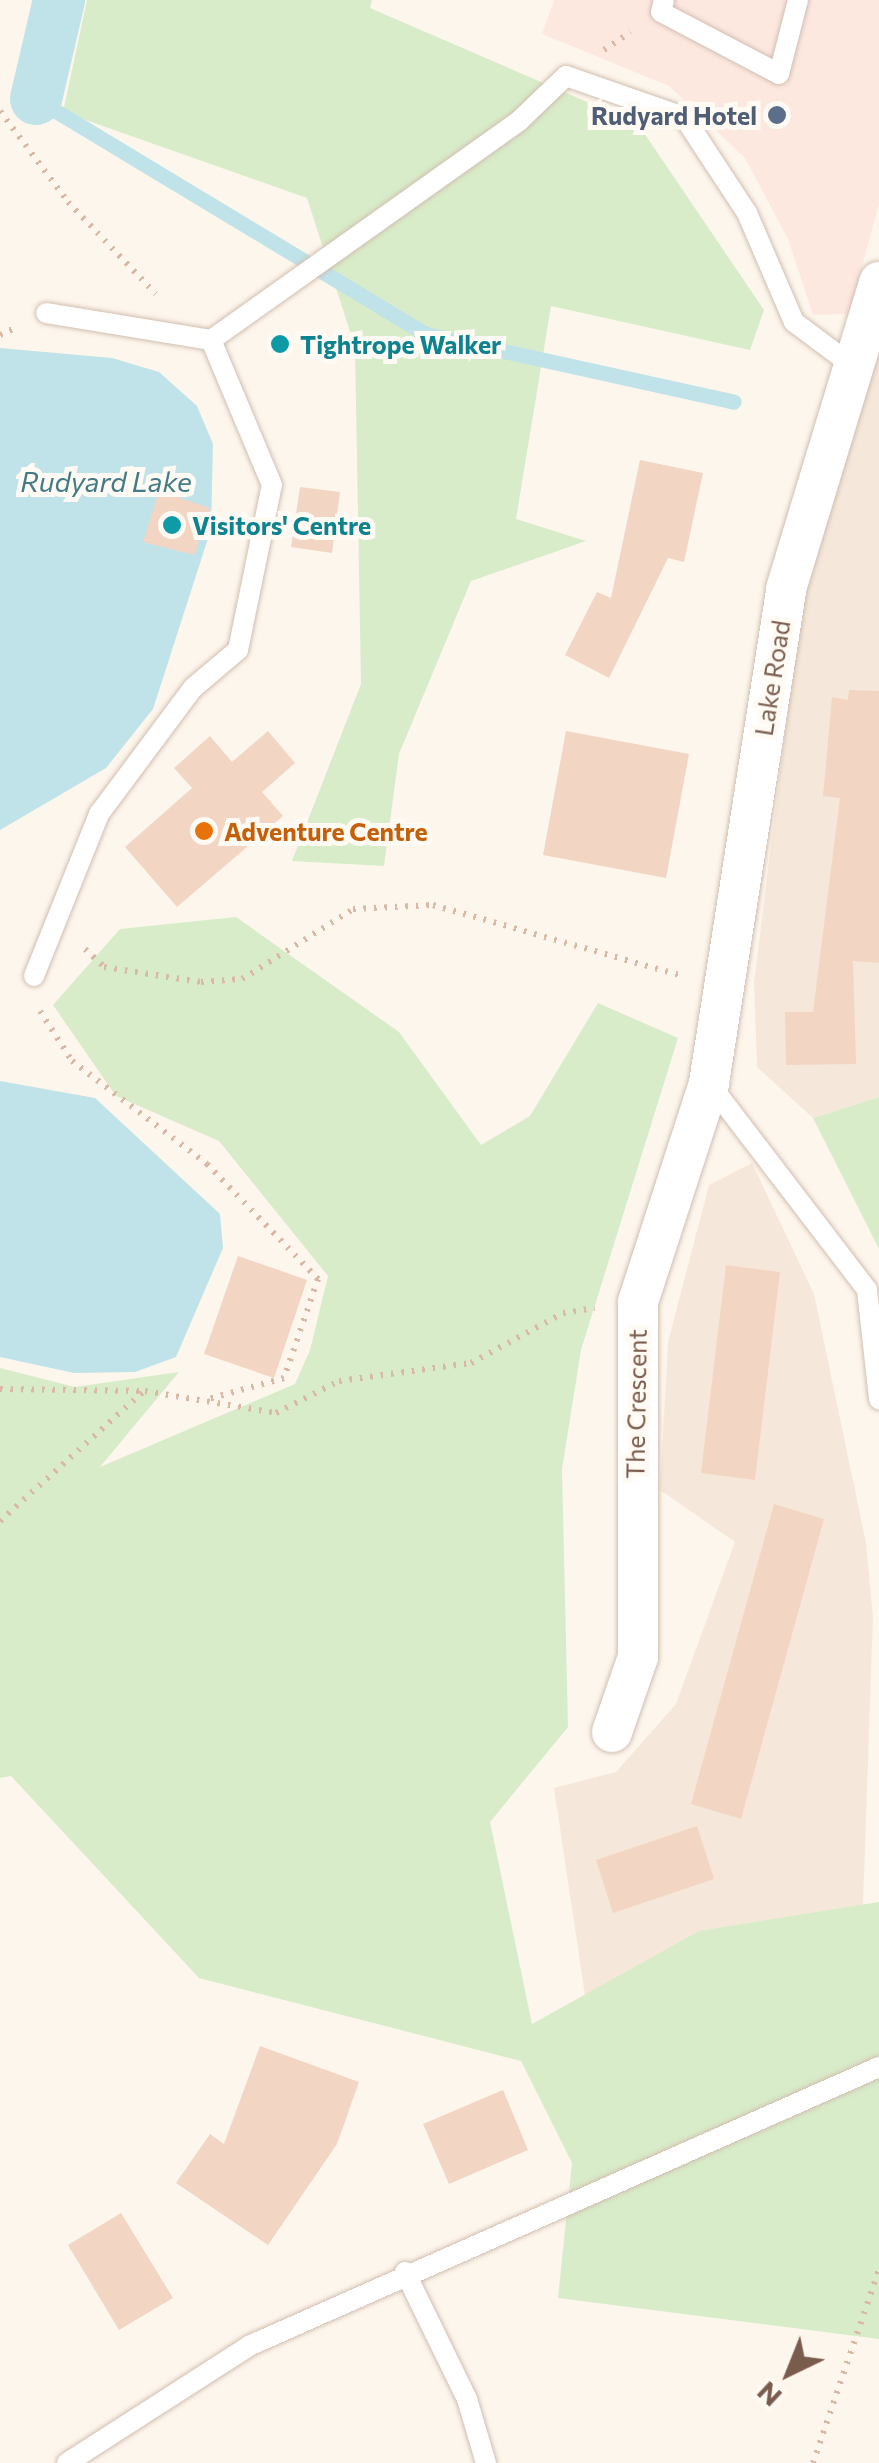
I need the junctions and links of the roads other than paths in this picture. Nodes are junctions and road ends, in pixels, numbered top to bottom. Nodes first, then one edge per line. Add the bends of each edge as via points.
1 (798, 0) edge
2 (663, 6) edge
3 (879, 282) edge
4 (46, 314) dead end
5 (211, 340) junction
6 (853, 366) junction
7 (34, 976) road end
8 (709, 1083) junction
9 (879, 1399) edge
10 (612, 1732) dead end
11 (879, 2067) edge
12 (406, 2272) junction
13 (68, 2463) edge
14 (486, 2463) edge

1 - 2 lane via 779,74
3 - 6 street, Lake Road
4 - 5 lane
5 - 6 lane via 519,121 566,76 684,117 747,213 794,322
5 - 7 lane via 272,485 238,650 192,688 99,814
6 - 8 street, Lake Road via 786,589
8 - 9 lane via 868,1290
8 - 10 street, The Crescent via 638,1302 638,1657
11 - 12 lane
12 - 13 lane via 159,2397
12 - 14 lane via 467,2400

